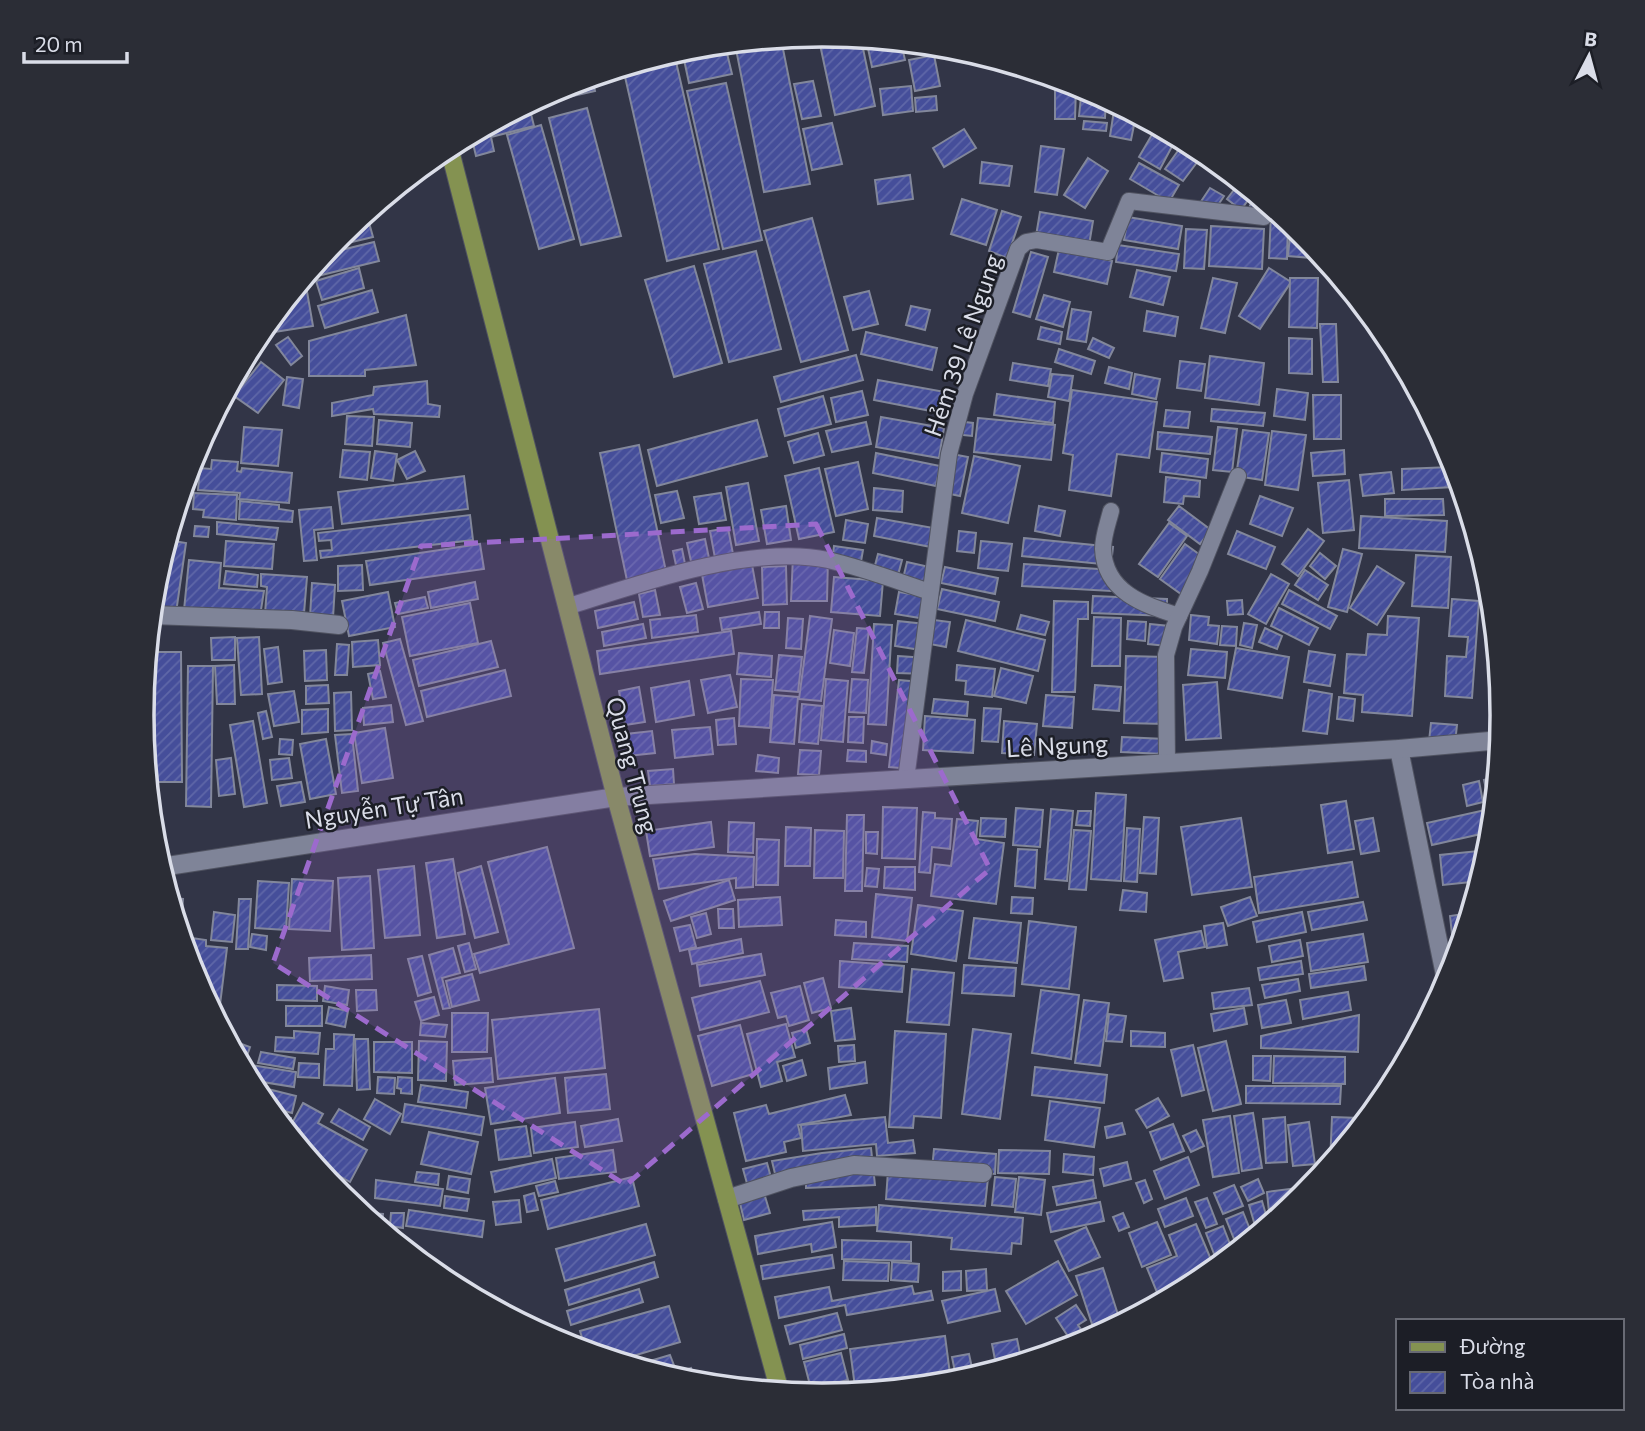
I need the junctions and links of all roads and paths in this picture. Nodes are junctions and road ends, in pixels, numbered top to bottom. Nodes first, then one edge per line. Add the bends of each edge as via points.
1 (452, 159) edge
2 (1264, 216) dead end
3 (1238, 476) dead end
4 (1111, 511) dead end
5 (930, 592) junction
6 (568, 607) junction
7 (162, 615) edge
8 (1180, 616) junction
9 (339, 625) dead end
10 (1490, 741) edge
11 (1399, 749) junction
12 (1167, 763) junction
13 (906, 779) junction
14 (615, 797) junction
15 (172, 865) edge
16 (1443, 964) edge
17 (983, 1173) dead end
18 (727, 1199) junction
19 (777, 1382) edge

1 - 6 main road, Quang Trung
2 - 5 lane, Hẻm 39 Lê Ngung via 1129,201 1108,252 1038,240 1018,249 965,394 949,454
3 - 8 lane
4 - 8 lane via 1103,549 1112,578 1139,603
5 - 6 lane via 827,560 795,556 695,570
5 - 13 lane, Hẻm 39 Lê Ngung
6 - 14 main road, Quang Trung
7 - 9 street
8 - 12 lane via 1166,655
10 - 11 street, Lê Ngung
11 - 12 street, Lê Ngung
11 - 16 street
12 - 13 street, Lê Ngung
13 - 14 street, Lê Ngung
14 - 15 street, Nguyễn Tự Tân
14 - 18 main road, Quang Trung
17 - 18 street via 854,1165 791,1178
18 - 19 main road, Quang Trung

